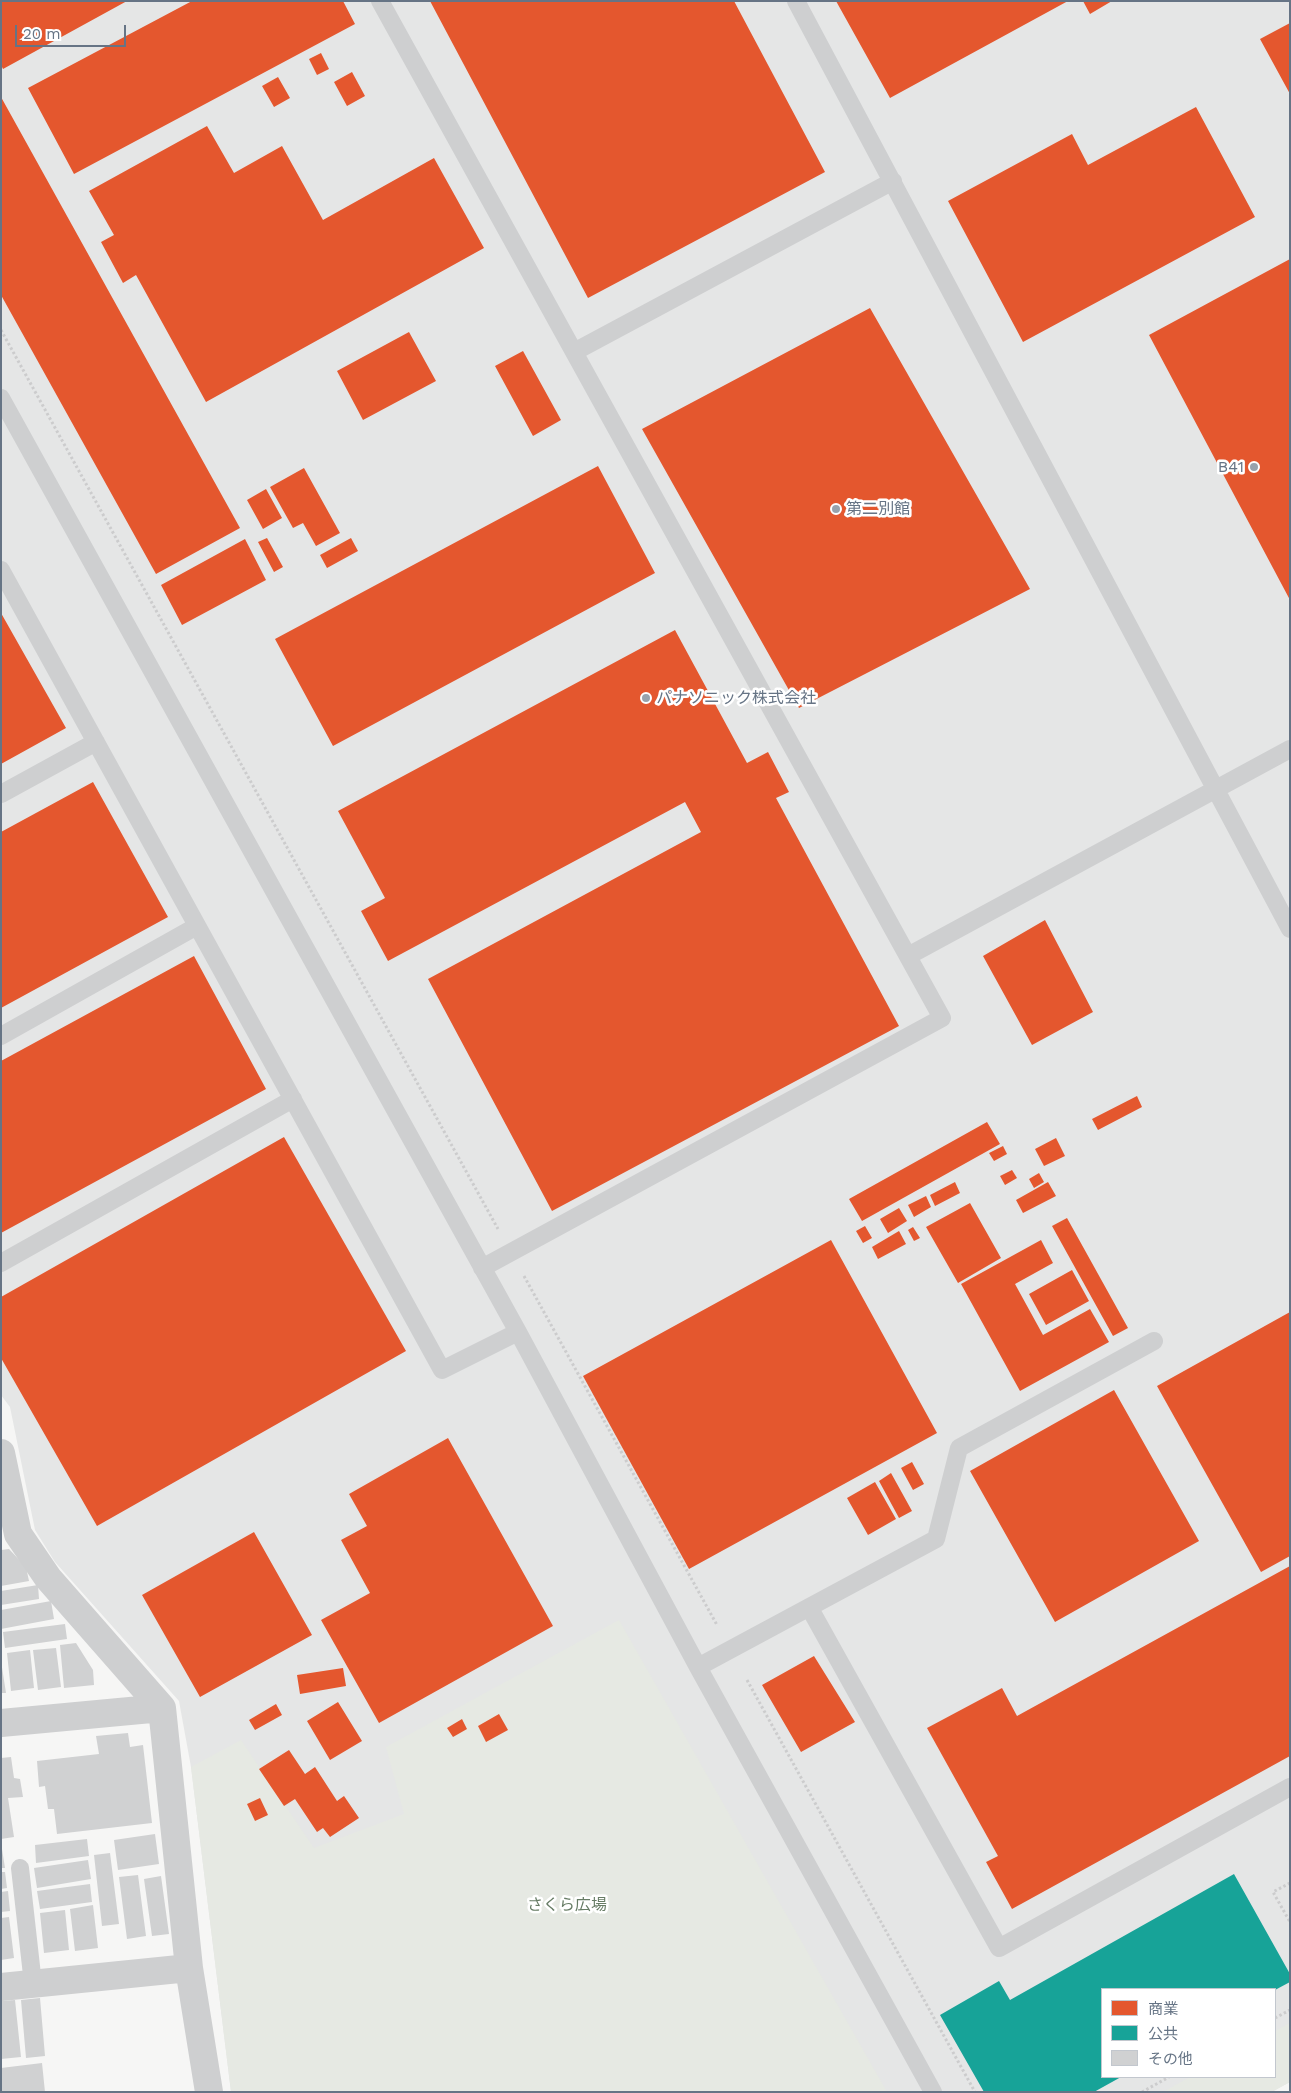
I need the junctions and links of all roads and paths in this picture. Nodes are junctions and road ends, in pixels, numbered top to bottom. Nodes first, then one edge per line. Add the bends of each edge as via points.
1 (380, 1) edge
2 (796, 1) edge
3 (893, 180) junction
4 (1, 330) edge
5 (574, 352) junction
6 (1, 398) edge
7 (1, 570) edge
8 (96, 742) junction
9 (1290, 749) edge
10 (1216, 788) junction
11 (1, 794) edge
12 (197, 926) junction
13 (1290, 928) edge
14 (908, 956) junction
15 (1, 1036) edge
16 (293, 1099) junction
17 (511, 1253) junction
18 (1, 1263) edge
19 (482, 1268) junction
20 (518, 1332) junction
21 (1154, 1341) dead end
22 (1, 1453) edge
23 (9, 1527) edge
24 (809, 1607) junction
25 (717, 1625) dead end
26 (698, 1667) junction
27 (747, 1680) dead end
28 (162, 1708) junction
29 (1, 1723) edge
30 (1290, 1788) edge
31 (20, 1868) dead end
32 (1290, 1883) edge
33 (1290, 1922) edge
34 (189, 1968) junction
35 (33, 1984) junction
36 (1, 1987) edge
37 (1290, 2010) edge
38 (1276, 2017) edge
39 (1167, 2078) edge
40 (209, 2092) edge
41 (933, 2092) edge
42 (975, 2092) edge
43 (1142, 2092) edge

1 - 5 lane
2 - 3 lane
3 - 5 lane
3 - 10 lane
4 - 17 path
5 - 14 lane
6 - 19 lane
7 - 8 lane
8 - 11 lane
8 - 12 lane
9 - 10 lane
10 - 13 lane
10 - 14 lane
12 - 15 lane
12 - 16 lane
14 - 17 lane via 942,1018
16 - 18 lane
16 - 20 lane via 442,1370
17 - 19 lane
17 - 25 path
19 - 20 lane
20 - 26 lane
21 - 24 lane via 959,1448 936,1539
22 - 23 street
23 - 28 street via 18,1534 48,1578
24 - 26 lane
24 - 30 lane via 999,1948
26 - 41 lane
27 - 42 path
28 - 29 street
28 - 34 street
31 - 35 lane
32 - 33 path via 1274,1892
34 - 35 street
34 - 40 street
35 - 36 street
37 - 38 path
39 - 43 path

